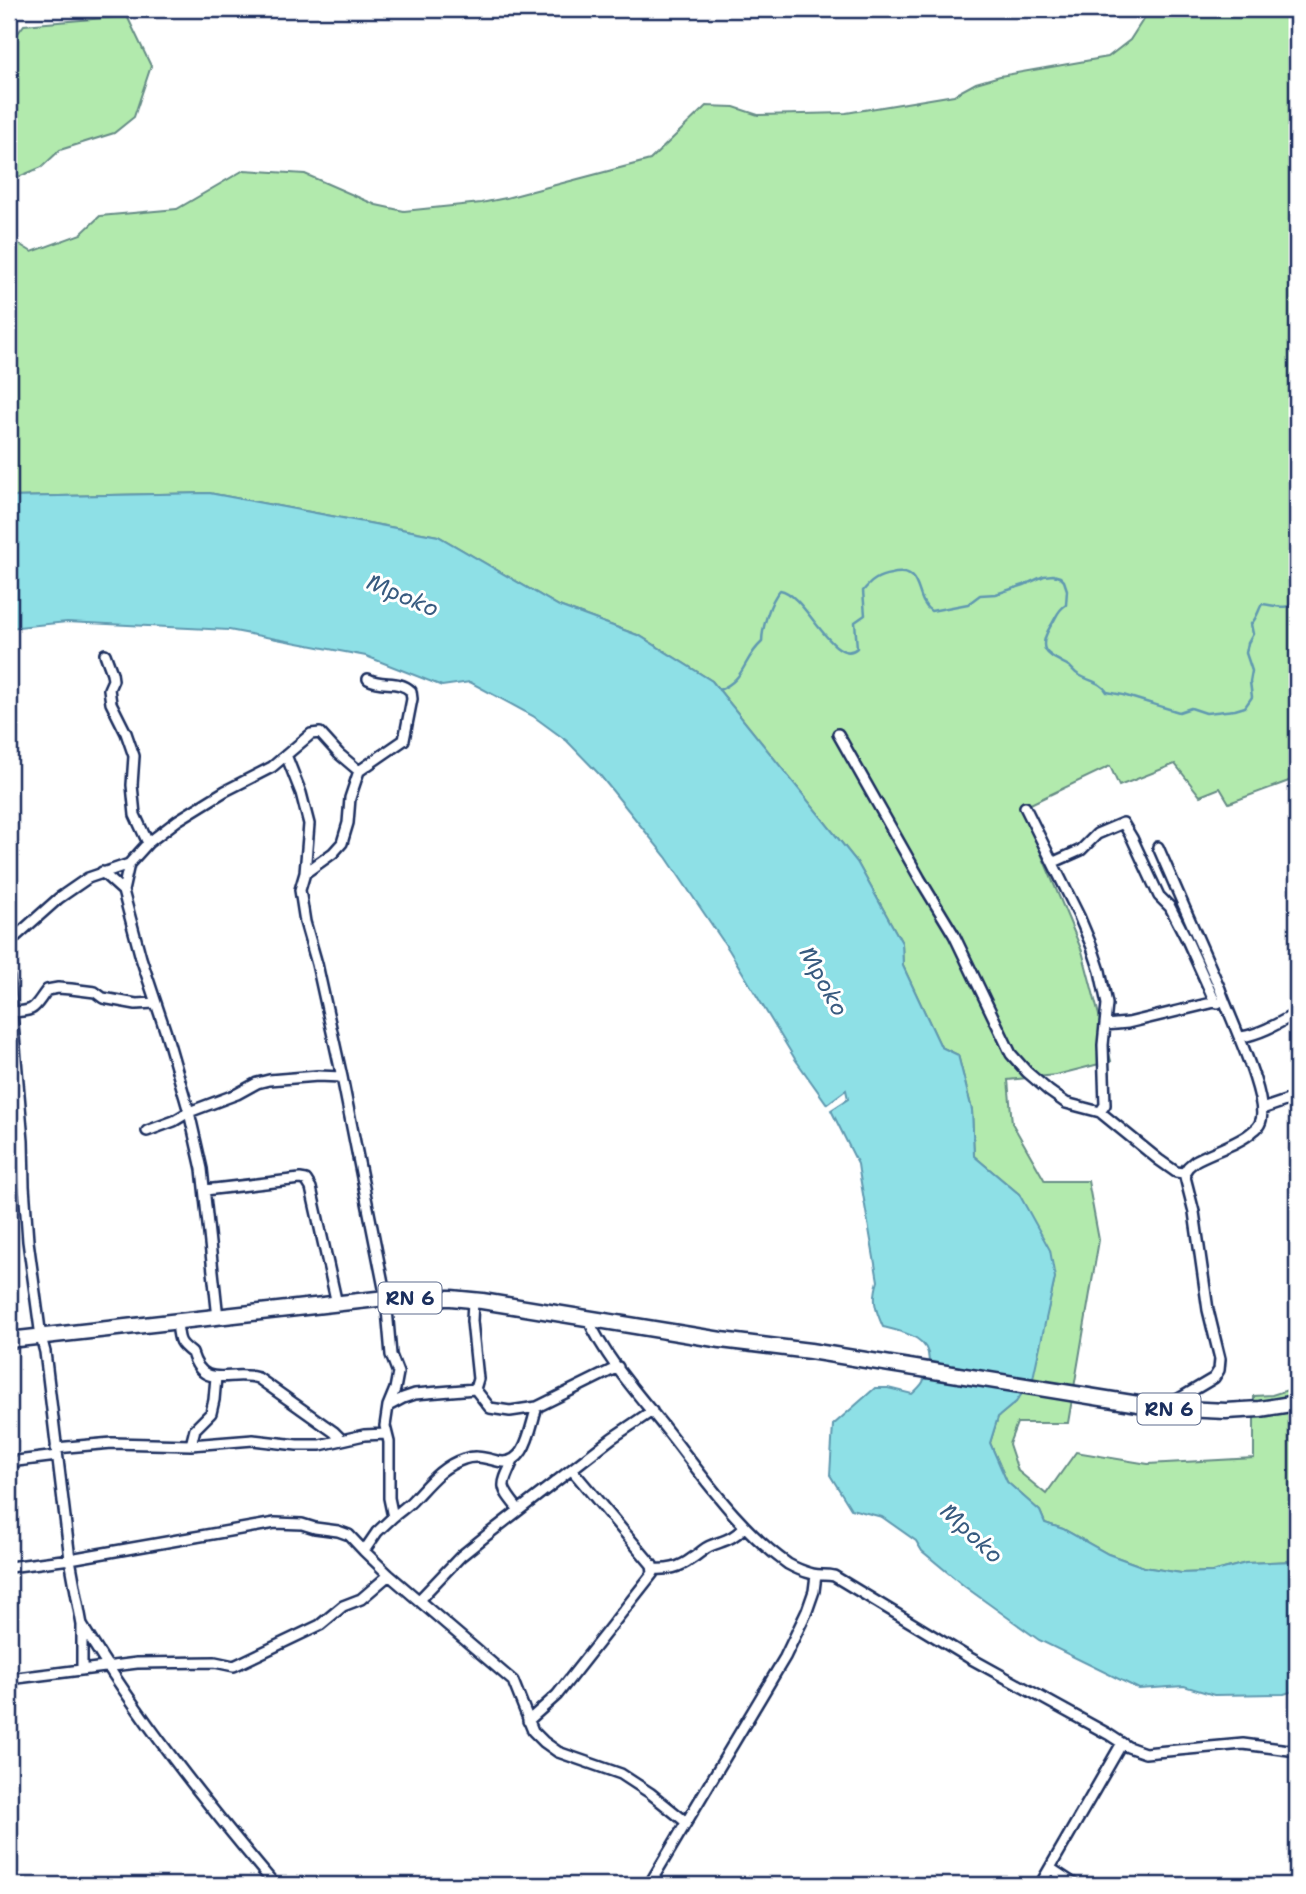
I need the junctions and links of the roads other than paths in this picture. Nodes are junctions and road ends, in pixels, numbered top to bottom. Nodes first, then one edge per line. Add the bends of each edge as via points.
1 (105, 654) dead end
2 (368, 679) dead end
3 (838, 734) dead end
4 (286, 755) junction
5 (359, 771) junction
6 (1025, 807) dead end
7 (148, 843) junction
8 (1158, 847) dead end
9 (1054, 862) junction
10 (129, 864) junction
11 (102, 872) junction
12 (305, 873) junction
13 (123, 891) junction
14 (9, 940) edge
15 (9, 977) edge
16 (1215, 1002) junction
17 (155, 1003) junction
18 (1226, 1007) junction
19 (11, 1012) junction
20 (1297, 1013) edge
21 (1105, 1025) junction
22 (1241, 1037) junction
23 (342, 1077) junction
24 (1297, 1097) edge
25 (1262, 1109) junction
26 (189, 1112) junction
27 (1100, 1112) junction
28 (146, 1131) dead end
29 (9, 1139) edge
30 (23, 1141) junction
31 (1184, 1173) junction
32 (205, 1190) junction
33 (386, 1298) junction
34 (472, 1300) junction
35 (337, 1304) junction
36 (218, 1318) junction
37 (588, 1319) junction
38 (177, 1322) junction
39 (41, 1337) junction
40 (9, 1340) edge
41 (618, 1367) junction
42 (216, 1377) junction
43 (475, 1389) junction
44 (1297, 1403) edge
45 (388, 1406) junction
46 (537, 1408) junction
47 (1163, 1408) junction
48 (652, 1411) junction
49 (386, 1434) junction
50 (341, 1439) junction
51 (191, 1445) junction
52 (57, 1452) junction
53 (513, 1461) junction
54 (9, 1462) edge
55 (572, 1470) junction
56 (519, 1510) junction
57 (393, 1517) junction
58 (744, 1527) junction
59 (365, 1551) junction
60 (70, 1559) junction
61 (9, 1567) edge
62 (653, 1569) junction
63 (389, 1575) junction
64 (816, 1575) junction
65 (419, 1600) junction
66 (82, 1625) junction
67 (107, 1666) junction
68 (82, 1670) junction
69 (9, 1679) edge
70 (528, 1721) junction
71 (1122, 1743) junction
72 (1297, 1751) edge
73 (686, 1822) junction
74 (1050, 1867) junction
75 (275, 1885) edge
76 (649, 1885) edge
77 (1040, 1885) edge
78 (1076, 1885) edge

1 - 7 street via 113,673 111,704 134,756 135,816
2 - 5 street via 404,684 412,699 404,740
3 - 27 street via 954,935 1011,1054 1066,1103
4 - 5 street via 311,734 320,733
4 - 7 street
4 - 12 street via 309,824
5 - 12 street via 342,843
6 - 9 street
7 - 10 street
8 - 18 street
9 - 16 street via 1123,823
9 - 21 street via 1096,959 1107,1003
10 - 11 street
10 - 13 street
11 - 13 street
11 - 14 street via 59,898
12 - 23 street via 300,890 305,922
13 - 17 street
15 - 19 street
16 - 18 street
16 - 21 street
17 - 19 street via 136,1004 103,998 95,992 58,988 47,990 36,1007
17 - 26 street
18 - 22 street
19 - 30 street
20 - 22 street
21 - 27 street via 1105,1105
22 - 25 street
23 - 26 street via 269,1080
23 - 33 street
24 - 25 street
25 - 31 street via 1260,1123 1252,1133 1195,1161
26 - 28 street
26 - 32 street
27 - 31 street via 1158,1160
29 - 30 street
30 - 39 street via 28,1241
31 - 47 street via 1220,1359 1214,1378
32 - 35 street via 306,1180
32 - 36 street
33 - 34 main road, RN 6
33 - 35 main road, RN 6
33 - 45 street via 391,1354 398,1373
34 - 37 main road, RN 6
34 - 43 street
35 - 36 main road, RN 6
36 - 38 main road, RN 6
37 - 41 street
37 - 47 main road, RN 6
38 - 39 main road, RN 6
38 - 42 street via 182,1347 192,1353 201,1371
39 - 40 main road, RN 6
39 - 52 street
41 - 46 street
41 - 48 street
42 - 50 street via 258,1378
42 - 51 street via 211,1413 195,1429
43 - 45 street via 415,1394
43 - 46 street via 490,1408
44 - 47 main road, RN 6 via 1226,1411
45 - 49 street
46 - 53 street via 527,1441
48 - 55 street
48 - 58 street
49 - 50 street
49 - 57 street
50 - 51 street via 320,1445 253,1440
51 - 52 street via 112,1443
52 - 54 street
52 - 60 street
53 - 56 street via 503,1483
53 - 57 street via 465,1459 436,1475
55 - 56 street
55 - 62 street
56 - 65 street via 461,1556
57 - 59 street
58 - 62 street via 677,1567
58 - 64 street via 790,1565
59 - 60 street via 338,1531 275,1523
59 - 63 street
60 - 61 street
60 - 66 street
62 - 70 street via 557,1695
63 - 65 street
63 - 67 street via 320,1625 234,1666 172,1662
64 - 71 street via 834,1576
64 - 73 street via 807,1611 785,1657
65 - 70 street via 513,1681
66 - 67 street
66 - 68 street
67 - 68 street
67 - 75 street via 151,1731
68 - 69 street
70 - 73 street via 558,1752 621,1774
71 - 72 street via 1146,1753 1243,1744
71 - 74 street
73 - 76 street
74 - 77 street
74 - 78 street

